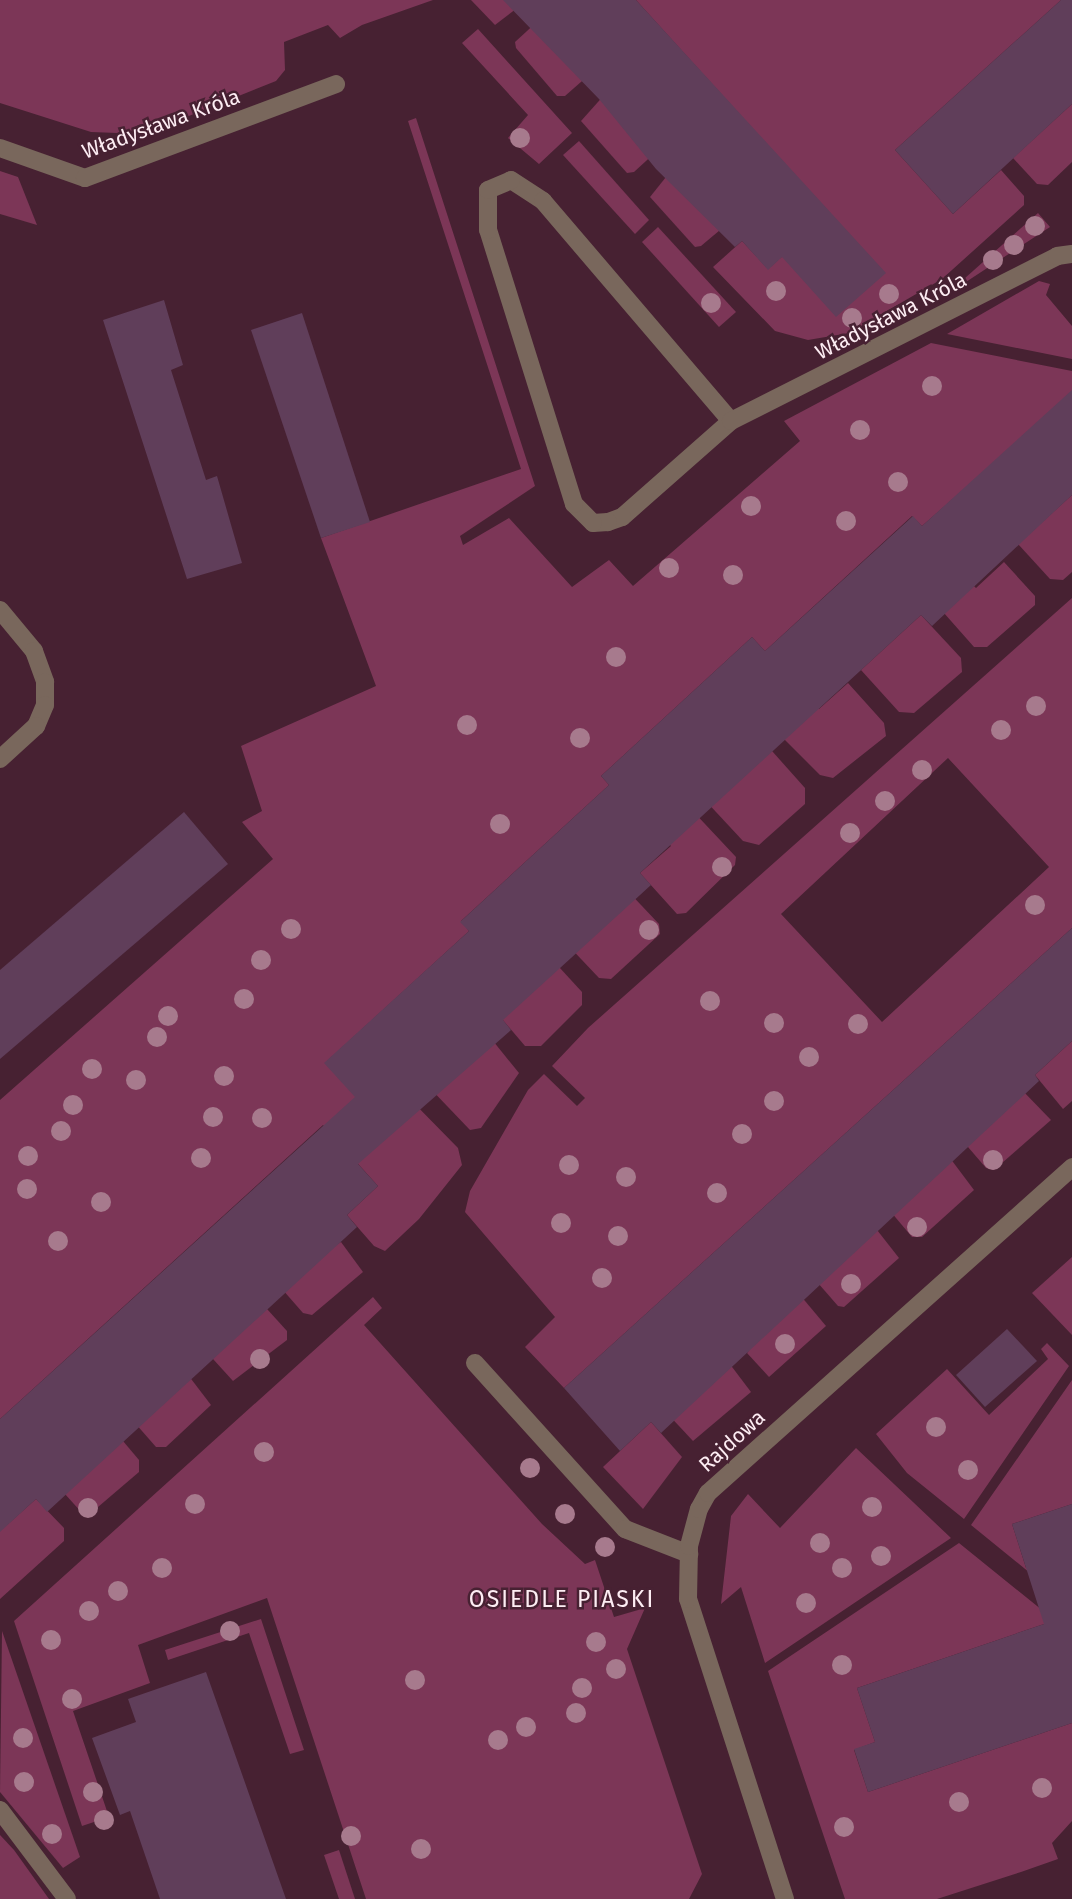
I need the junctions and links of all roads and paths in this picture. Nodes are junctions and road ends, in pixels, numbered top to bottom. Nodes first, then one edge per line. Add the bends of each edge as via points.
1 (336, 84) dead end
2 (0, 148) edge
3 (1072, 254) edge
4 (731, 421) junction
5 (0, 610) edge
6 (0, 759) edge
7 (1072, 1167) edge
8 (475, 1363) dead end
9 (689, 1554) junction
10 (0, 1810) edge
11 (67, 1899) edge
12 (785, 1899) edge

1 - 2 street, Władysława Króla via 85,178
3 - 4 street, Władysława Króla via 1057,256
4 - 4 street, Władysława Króla via 543,201 511,180 488,190 488,230 566,484 581,516 593,523 622,517
5 - 6 street via 34,651 45,682 45,705 36,726
7 - 9 street, Rajdowa via 708,1493
8 - 9 street via 625,1529
9 - 12 street, Rajdowa via 688,1599
10 - 11 street

